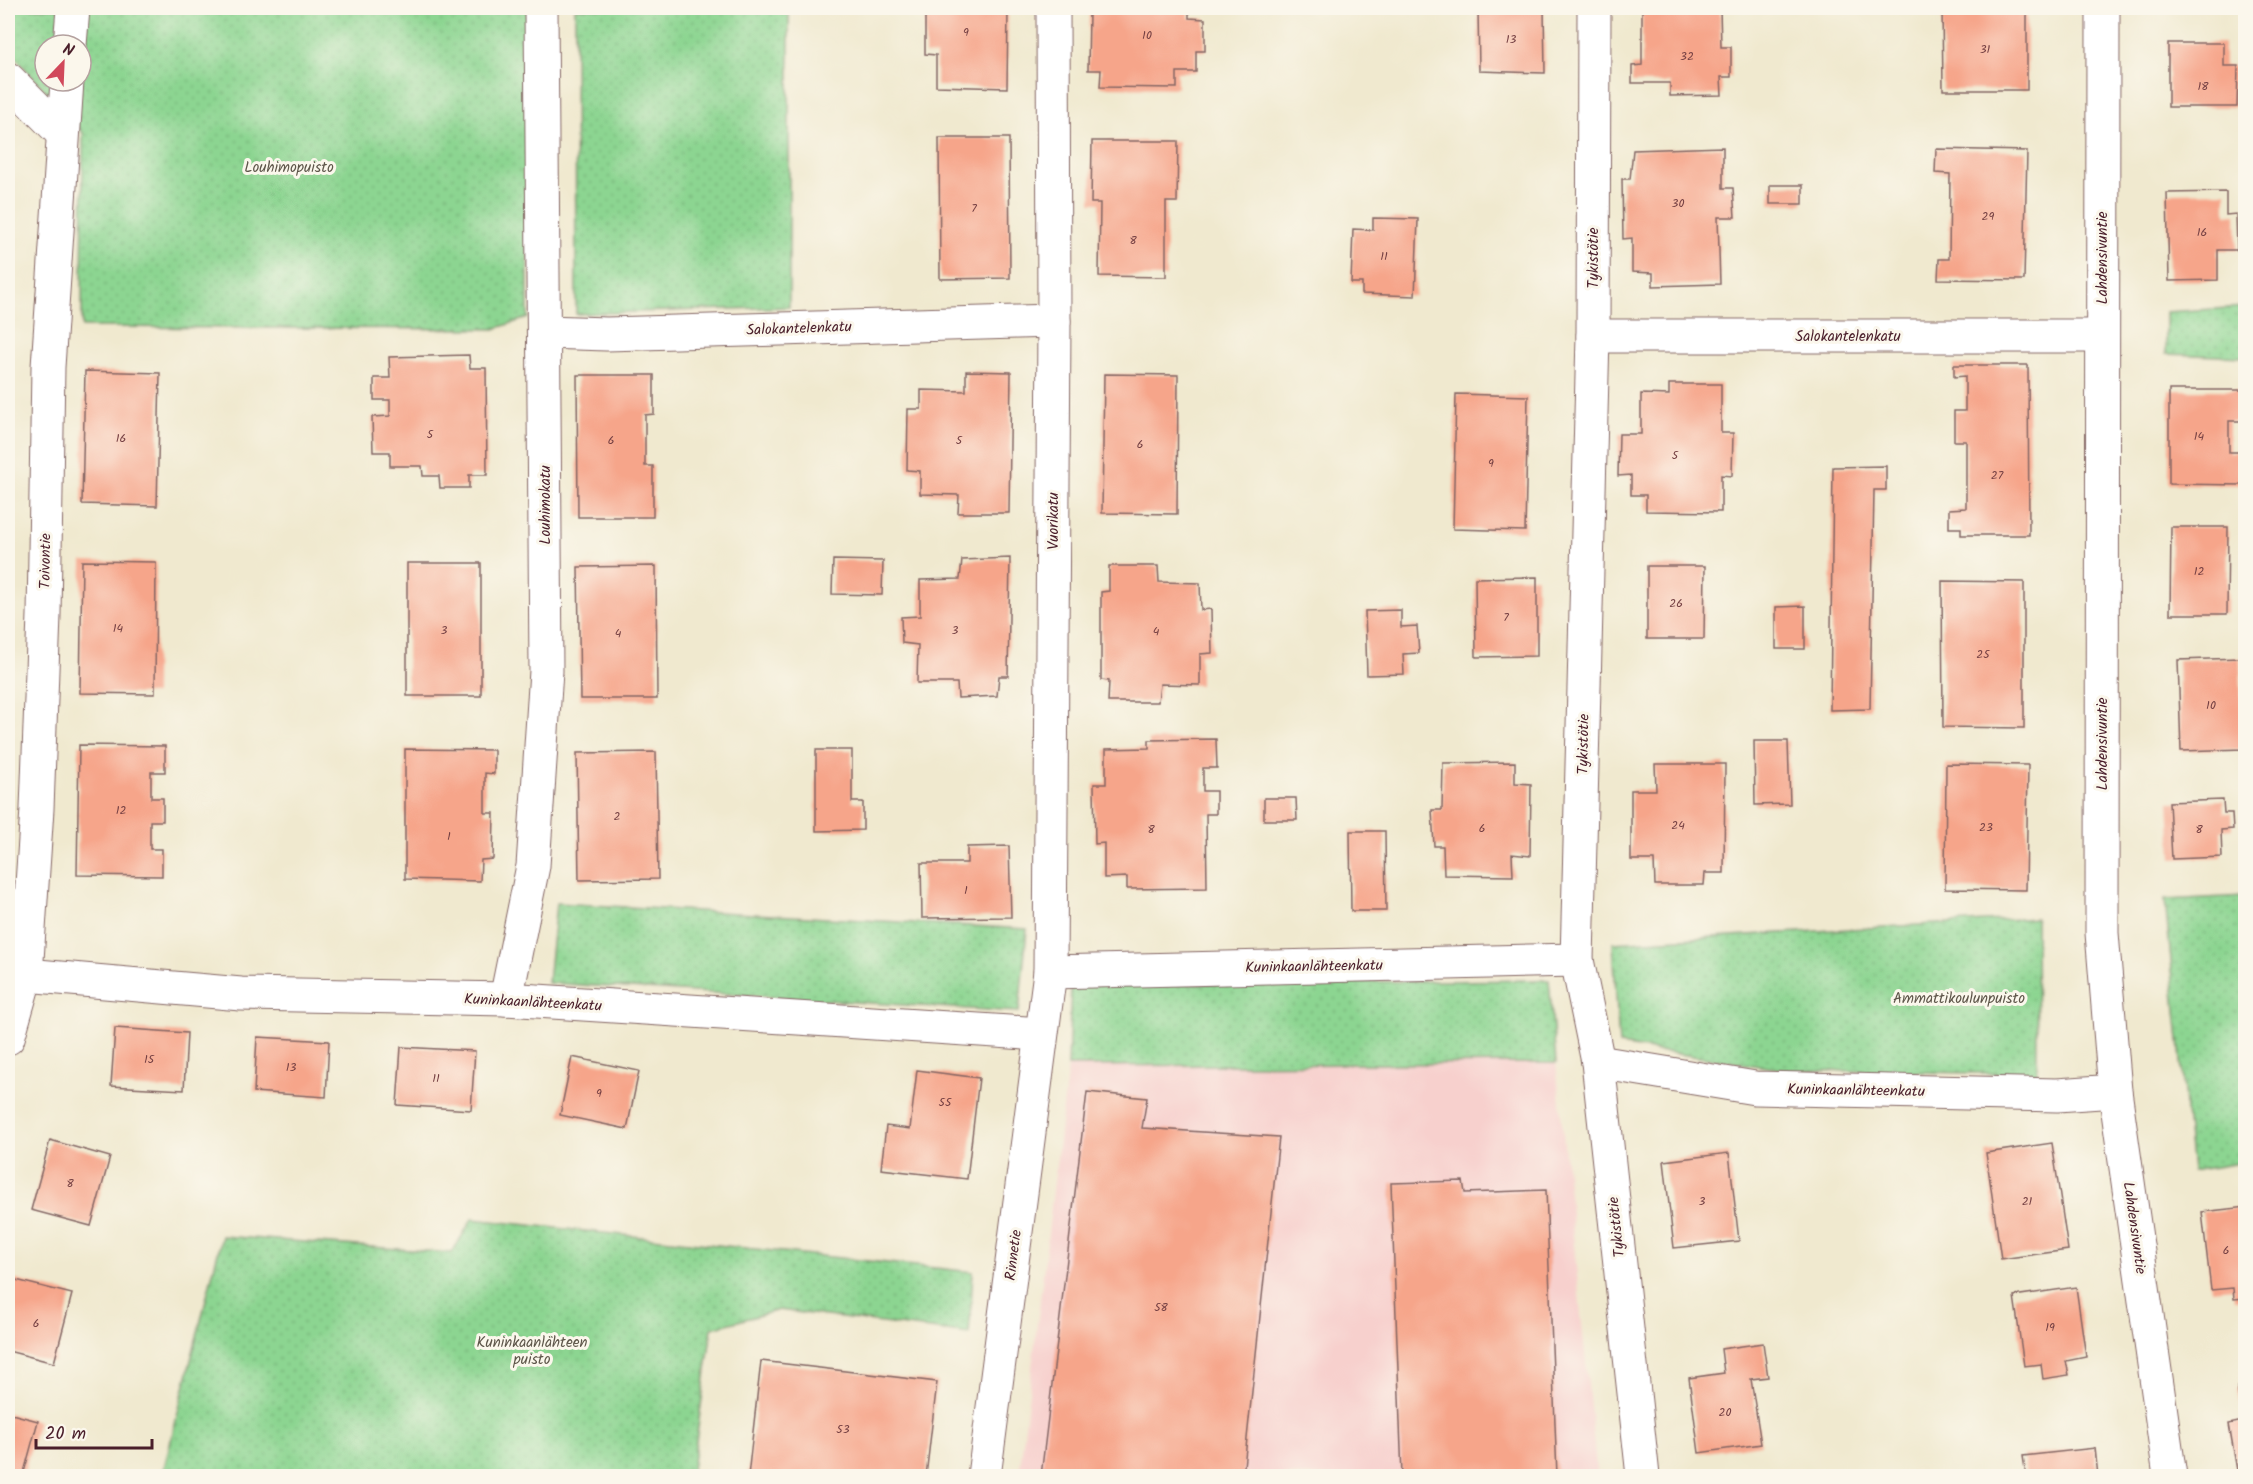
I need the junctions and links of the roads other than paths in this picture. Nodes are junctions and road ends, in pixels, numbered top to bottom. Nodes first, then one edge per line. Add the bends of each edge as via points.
1 (541, 8) edge
2 (1053, 8) edge
3 (1594, 8) edge
4 (2103, 8) edge
5 (73, 9) edge
6 (71, 33) edge
7 (8, 79) edge
8 (66, 93) edge
9 (62, 133) junction
10 (1054, 321) junction
11 (545, 332) junction
12 (1593, 336) junction
13 (2102, 336) junction
14 (1577, 960) junction
15 (1050, 972) junction
16 (26, 975) junction
17 (506, 999) junction
18 (1041, 1034) junction
19 (8, 1038) edge
20 (1598, 1062) junction
21 (2115, 1091) junction
22 (984, 1476) edge
23 (1643, 1476) edge
24 (2170, 1476) edge

1 - 11 street, Louhimokatu
2 - 10 street, Vuorikatu
3 - 12 street, Tykistötie
4 - 13 street, Lahdensivuntie
5 - 6 street
7 - 9 street
8 - 9 street, Toivontie
9 - 16 street, Toivontie via 48,367 44,615
10 - 11 street, Salokantelenkatu via 607,334
10 - 15 street, Vuorikatu
11 - 17 street, Louhimokatu via 546,671 533,866
12 - 13 street, Salokantelenkatu
12 - 14 street, Tykistötie
13 - 21 street, Lahdensivuntie via 2102,933
14 - 15 street, Kuninkaanlähteenkatu
14 - 20 street, Tykistötie
15 - 18 street, Vuorikatu
16 - 17 street, Kuninkaanlähteenkatu via 241,994
16 - 19 street, Toivontie
17 - 18 street, Kuninkaanlähteenkatu
18 - 22 street, Rinnetie
20 - 21 street, Kuninkaanlähteenkatu via 1755,1088 2057,1095
20 - 23 street, Tykistötie
21 - 24 street, Lahdensivuntie

